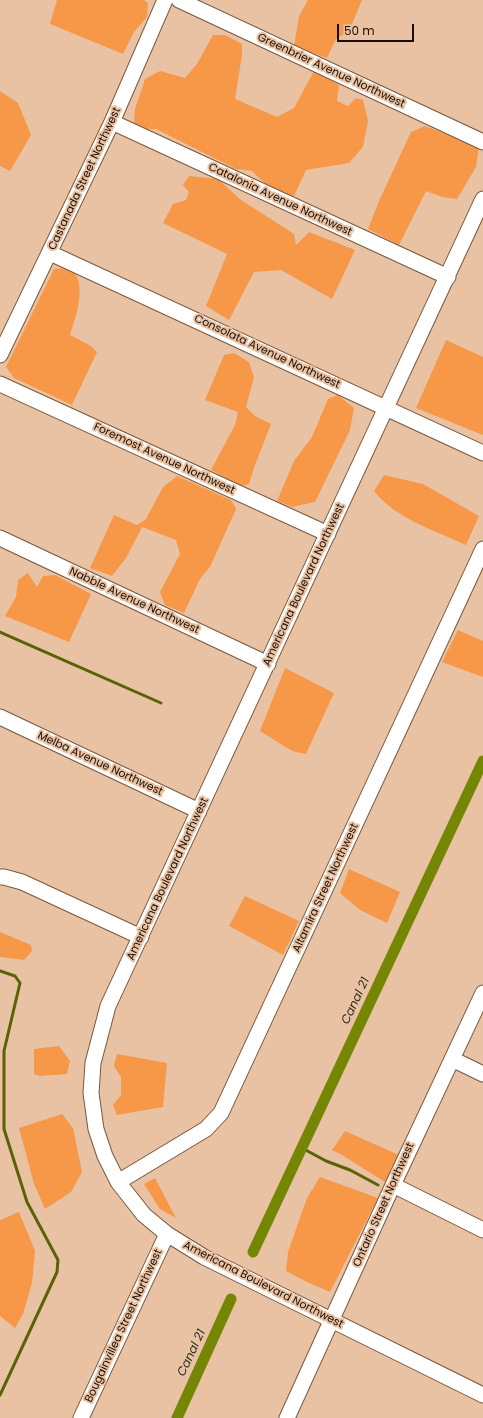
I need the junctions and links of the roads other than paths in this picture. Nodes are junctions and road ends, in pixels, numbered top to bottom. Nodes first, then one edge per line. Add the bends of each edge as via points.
1 (164, 0) edge
2 (179, 0) edge
3 (112, 122) junction
4 (483, 142) edge
5 (483, 199) edge
6 (50, 252) junction
7 (448, 277) junction
8 (0, 355) edge
9 (0, 384) edge
10 (386, 408) junction
11 (483, 453) edge
12 (328, 534) junction
13 (0, 538) edge
14 (483, 549) edge
15 (268, 664) junction
16 (0, 717) edge
17 (199, 811) junction
18 (0, 877) edge
19 (141, 937) junction
20 (483, 993) edge
21 (452, 1059) junction
22 (483, 1074) edge
23 (118, 1182) junction
24 (393, 1185) junction
25 (483, 1230) edge
26 (167, 1234) junction
27 (332, 1321) junction
28 (483, 1395) edge
29 (81, 1418) edge
30 (287, 1418) edge

1 - 3 street, Castanada Street Northwest
2 - 4 street, Greenbrier Avenue Northwest
3 - 6 street, Castanada Street Northwest
3 - 7 street, Catalonia Avenue Northwest
5 - 7 street, Americana Boulevard Northwest
6 - 8 street, Castanada Street Northwest
6 - 10 street, Consolata Avenue Northwest
7 - 10 street, Americana Boulevard Northwest
9 - 12 street, Foremost Avenue Northwest
10 - 11 street, Consolata Avenue Northwest
10 - 12 street, Americana Boulevard Northwest
12 - 15 street, Americana Boulevard Northwest
13 - 15 street, Nabble Avenue Northwest
14 - 23 street, Altamira Street Northwest via 222,1113 206,1129
15 - 17 street, Americana Boulevard Northwest
16 - 17 street, Melba Avenue Northwest
17 - 19 street, Americana Boulevard Northwest
18 - 19 street via 22,882
19 - 23 street, Americana Boulevard Northwest via 108,1006 93,1063 91,1093 96,1129 105,1156
20 - 21 street, Ontario Street Northwest
21 - 22 street
21 - 24 street, Ontario Street Northwest
23 - 26 street, Americana Boulevard Northwest via 144,1215
24 - 25 street
24 - 27 street, Ontario Street Northwest
26 - 27 street, Americana Boulevard Northwest via 204,1257
26 - 29 street, Bougainvillea Street Northwest
27 - 28 street, Americana Boulevard Northwest
27 - 30 street, Ontario Street Northwest

